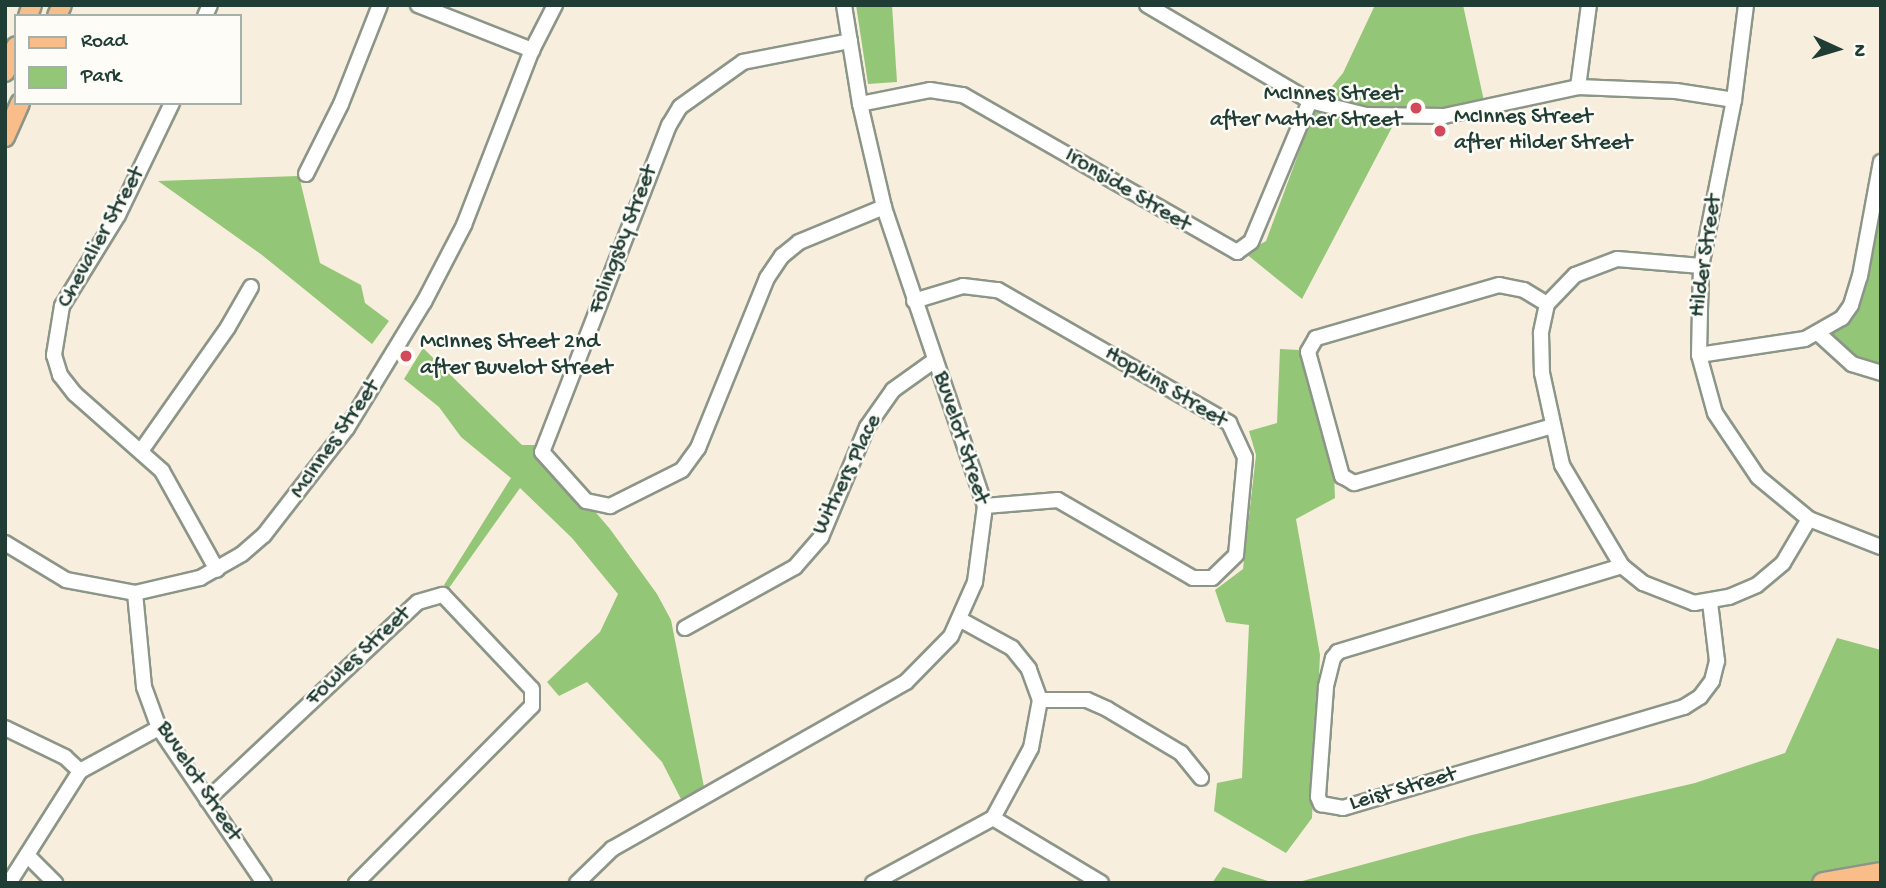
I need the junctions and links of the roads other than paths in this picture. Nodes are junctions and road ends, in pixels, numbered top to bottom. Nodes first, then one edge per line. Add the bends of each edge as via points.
1 (380, 5) edge
2 (418, 5) edge
3 (555, 5) edge
4 (844, 5) edge
5 (1147, 5) edge
6 (1589, 5) edge
7 (1746, 5) edge
8 (850, 41) junction
9 (531, 50) junction
10 (14, 51) edge
11 (5, 72) edge
12 (1578, 87) junction
13 (1735, 94) junction
14 (1310, 101) junction
15 (860, 104) junction
16 (19, 105) edge
17 (171, 105) edge
18 (5, 137) edge
19 (1881, 162) edge
20 (306, 174) dead end
21 (1877, 205) edge
22 (884, 207) junction
23 (1701, 266) junction
24 (251, 287) dead end
25 (914, 301) junction
26 (1548, 304) junction
27 (1819, 334) junction
28 (1699, 355) junction
29 (935, 360) junction
30 (1881, 373) edge
31 (1553, 426) junction
32 (141, 451) junction
33 (985, 506) junction
34 (1809, 519) junction
35 (5, 543) edge
36 (1881, 547) edge
37 (1622, 566) junction
38 (217, 570) junction
39 (135, 593) junction
40 (1710, 602) junction
41 (961, 620) junction
42 (685, 628) dead end
43 (1040, 700) junction
44 (5, 728) edge
45 (159, 728) junction
46 (80, 771) junction
47 (1201, 778) dead end
48 (207, 800) junction
49 (993, 818) junction
50 (27, 855) junction
51 (1881, 873) edge
52 (9, 883) edge
53 (55, 883) edge
54 (264, 883) edge
55 (356, 883) edge
56 (577, 883) edge
57 (873, 883) edge
58 (1101, 883) edge
59 (1116, 883) edge
60 (1823, 883) edge

1 - 20 street via 341,104
2 - 9 street
3 - 9 street, McInnes Street
4 - 8 street, Buvelot Street
5 - 14 street
6 - 12 street
7 - 13 street, Hilder Street
8 - 15 street, Buvelot Street
8 - 22 street, Folingsby Street via 743,62 680,107 669,125 542,452 586,501 611,506 682,470 698,449 767,278 782,256 799,242
9 - 38 street, McInnes Street via 464,225 390,362 285,511 242,554
10 - 11 main road
12 - 13 street
12 - 14 street via 1444,116 1382,117
13 - 23 street, Hilder Street
14 - 15 street, Ironside Street via 1251,242 1237,252 963,95 930,90
15 - 22 street, Buvelot Street
16 - 18 main road
17 - 32 street, Chevalier Street via 118,215 62,306 54,337 60,375 75,394
19 - 21 street
21 - 27 street via 1852,305
22 - 25 street, Buvelot Street
23 - 26 street via 1617,259 1575,275
23 - 28 street, Hilder Street
24 - 32 street via 229,327
25 - 29 street, Buvelot Street
25 - 33 street, Hopkins Street via 964,286 998,290 1228,423 1245,458 1236,555 1212,578 1193,578 1058,500
26 - 31 street via 1541,333 1542,373
26 - 31 street via 1524,290 1499,285 1316,338 1308,352 1342,476 1354,483
27 - 28 street
27 - 30 street via 1852,363
28 - 34 street, Hilder Street via 1715,413 1734,447 1758,477
29 - 33 street, Buvelot Street
29 - 42 street, Withers Place via 893,390 867,427 821,537 795,567
31 - 37 street via 1562,465
32 - 38 street, Chevalier Street via 176,490
33 - 41 street, Buvelot Street via 975,582
34 - 36 street, Hilder Street
34 - 40 street via 1783,563 1757,584
35 - 39 street, McInnes Street via 66,580
37 - 40 street via 1643,583 1673,597
37 - 40 street, Leist Street via 1338,652 1326,687 1321,804 1343,808 1684,707 1700,697 1712,681 1717,661
38 - 39 street, McInnes Street via 178,586
39 - 45 street, Buvelot Street via 144,687
41 - 43 street via 1012,648 1029,669
41 - 56 street, Buvelot Street via 932,660 906,682 612,849
43 - 47 street via 1087,700 1107,709 1181,753
43 - 49 street via 1031,748
44 - 46 street via 65,757
45 - 46 street
45 - 48 street, Buvelot Street
46 - 50 street
48 - 54 street, Buvelot Street
48 - 55 street, Fowles Street via 418,602 443,595 532,689 533,702
49 - 57 street
49 - 58 street
50 - 52 street
50 - 53 street
51 - 60 highway
58 - 59 street

